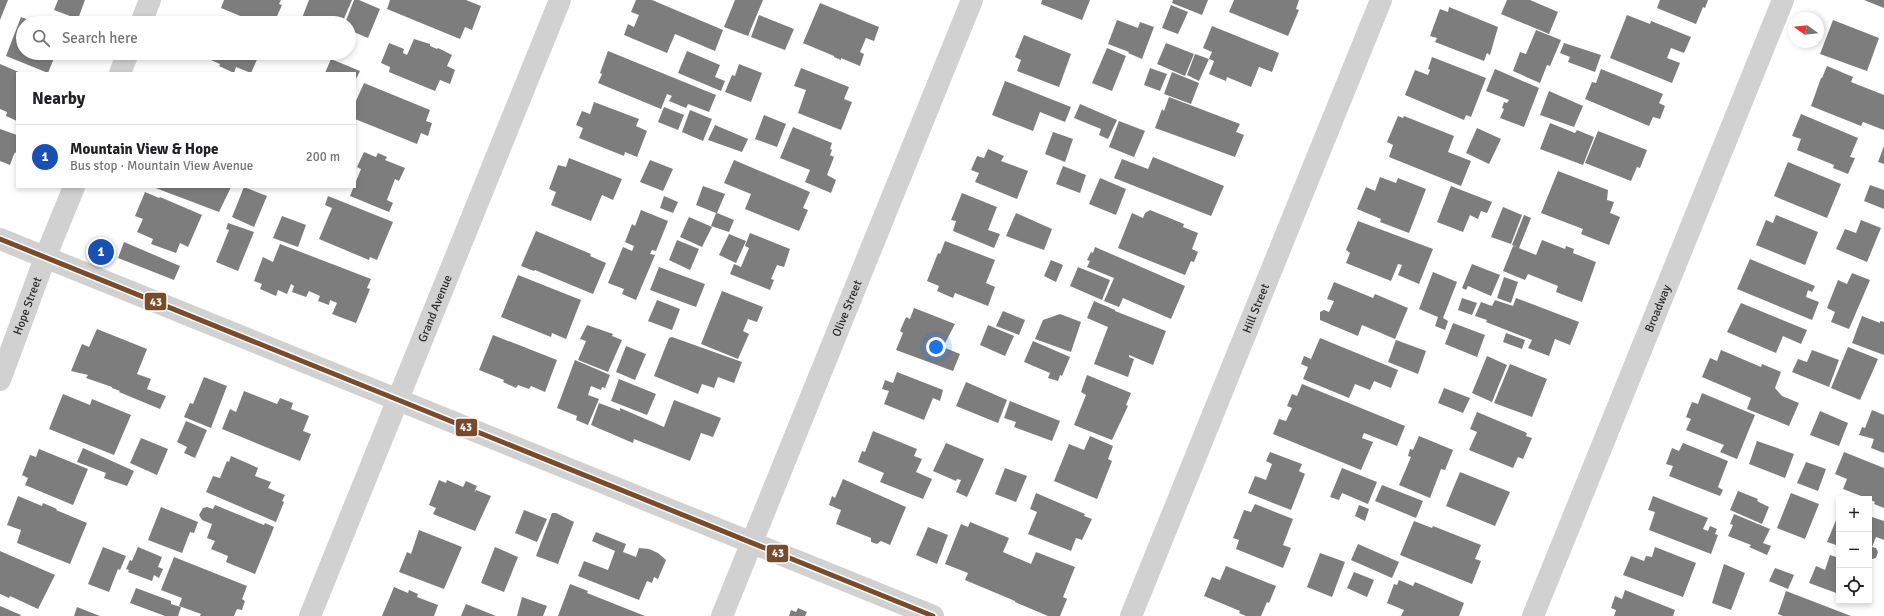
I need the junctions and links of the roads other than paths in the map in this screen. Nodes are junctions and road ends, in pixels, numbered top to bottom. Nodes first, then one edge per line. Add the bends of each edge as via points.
1 (150, 0) edge
2 (560, 0) edge
3 (972, 0) edge
4 (1381, 0) edge
5 (1783, 0) edge
6 (143, 16) edge
7 (125, 60) edge
8 (120, 72) edge
9 (74, 188) edge
10 (0, 239) edge
11 (45, 258) junction
12 (0, 380) edge
13 (397, 399) junction
14 (752, 544) junction
15 (310, 616) edge
16 (722, 616) edge
17 (933, 616) edge
18 (1131, 616) edge
19 (1533, 616) edge

1 - 6 street
2 - 13 street, Grand Avenue
3 - 14 street, Olive Street
4 - 18 street, Hill Street
5 - 19 street, Broadway
7 - 8 street
9 - 11 street, Hope Street
10 - 11 street
11 - 12 street, Hope Street
11 - 13 street
13 - 14 street
13 - 15 street, Grand Avenue
14 - 16 street, Olive Street
14 - 17 street

